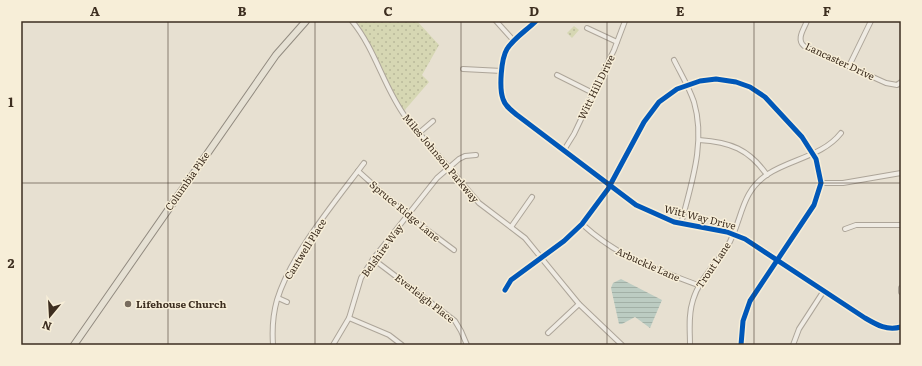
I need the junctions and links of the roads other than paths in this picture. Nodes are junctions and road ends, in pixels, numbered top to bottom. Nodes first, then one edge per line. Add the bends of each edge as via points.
1 (306, 21) edge
2 (352, 21) edge
3 (496, 21) edge
4 (536, 21) edge
5 (625, 21) edge
6 (807, 21) edge
7 (871, 21) edge
8 (587, 28) dead end
9 (514, 42) junction
10 (617, 42) junction
11 (674, 60) dead end
12 (849, 66) junction
13 (463, 69) dead end
14 (502, 71) junction
15 (557, 75) dead end
16 (901, 82) edge
17 (687, 85) junction
18 (593, 93) junction
19 (433, 121) dead end
20 (419, 133) junction
21 (841, 133) dead end
22 (699, 140) junction
23 (564, 150) junction
24 (814, 153) junction
25 (476, 155) dead end
26 (364, 163) dead end
27 (448, 167) junction
28 (358, 171) junction
29 (901, 172) edge
30 (767, 175) junction
31 (821, 183) junction
32 (610, 186) junction
33 (532, 197) dead end
34 (407, 215) junction
35 (582, 224) junction
36 (681, 224) junction
37 (901, 225) edge
38 (511, 227) junction
39 (845, 229) dead end
40 (733, 234) junction
41 (454, 250) dead end
42 (542, 258) junction
43 (373, 259) junction
44 (777, 260) junction
45 (698, 286) junction
46 (901, 288) edge
47 (505, 290) dead end
48 (823, 292) junction
49 (901, 292) edge
50 (278, 298) junction
51 (287, 302) dead end
52 (579, 304) junction
53 (349, 318) junction
54 (901, 327) edge
55 (548, 333) dead end
56 (619, 344) edge
57 (74, 345) edge
58 (273, 345) edge
59 (333, 345) edge
60 (402, 345) edge
61 (466, 345) edge
62 (690, 345) edge
63 (742, 345) edge
64 (793, 345) edge

1 - 57 main road, Columbia Pike via 276,55
2 - 20 street, Miles Johnson Parkway via 364,38 399,108
3 - 9 street
4 - 9 street, Witt Way Drive
5 - 10 street, Witt Hill Drive
6 - 12 street, Lancaster Drive via 801,33 802,44
7 - 12 street
8 - 10 street
9 - 14 street, Witt Way Drive via 507,48
10 - 18 street, Witt Hill Drive
11 - 17 street
12 - 16 street, Lancaster Drive via 886,82 897,85
13 - 14 street
14 - 23 street, Witt Way Drive via 502,93 506,105
15 - 18 street
17 - 22 street via 696,111
17 - 24 street via 716,79 750,87 779,112
17 - 32 street via 672,92 660,102 644,122
18 - 23 street, Witt Hill Drive
19 - 20 street
20 - 27 street, Miles Johnson Parkway
21 - 24 street, Trout Lane via 833,142
22 - 30 street via 720,141 744,151
22 - 36 street via 697,161
23 - 32 street, Witt Way Drive
24 - 30 street, Trout Lane
24 - 31 street
25 - 27 street, Belshire Way via 465,156
26 - 28 street, Cantwell Place
27 - 34 street, Belshire Way
27 - 38 street, Miles Johnson Parkway via 479,203
28 - 34 street, Spruce Ridge Lane
28 - 50 street, Cantwell Place via 288,272
29 - 31 street via 843,183
30 - 40 street, Trout Lane via 746,198
31 - 44 street via 814,205
32 - 35 street
32 - 36 street, Witt Way Drive via 643,209
33 - 38 street
34 - 41 street, Spruce Ridge Lane
34 - 43 street, Belshire Way
35 - 42 street
35 - 45 street, Arbuckle Lane via 625,256
36 - 40 street, Witt Way Drive
37 - 39 street via 856,225
38 - 42 street, Miles Johnson Parkway via 525,238
40 - 44 street, Witt Way Drive
40 - 45 street, Trout Lane via 726,250
42 - 47 street via 511,280
42 - 52 street, Miles Johnson Parkway
43 - 53 street, Belshire Way via 361,278
43 - 61 street, Everleigh Place via 455,321
44 - 48 street, Witt Way Drive
44 - 63 street via 747,308 742,326
45 - 62 street, Trout Lane via 690,312
46 - 49 street
48 - 54 street, Witt Way Drive via 878,326 888,329
48 - 64 street via 798,329
50 - 51 street
50 - 58 street, Cantwell Place via 273,317
52 - 55 street
52 - 56 street, Miles Johnson Parkway
53 - 59 street, Belshire Way
53 - 60 street via 389,335

